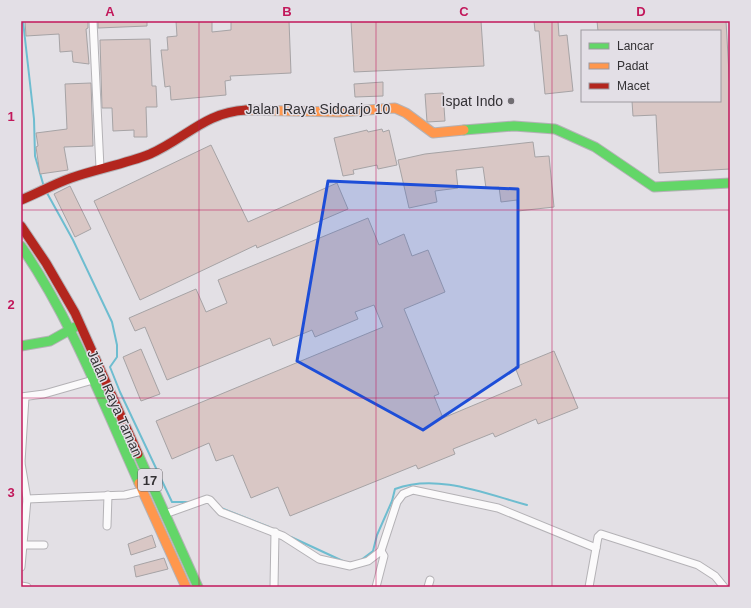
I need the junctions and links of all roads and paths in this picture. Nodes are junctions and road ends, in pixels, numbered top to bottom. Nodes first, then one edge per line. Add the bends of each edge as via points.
1 (93, 21) edge
2 (100, 168) junction
3 (730, 184) edge
4 (21, 200) edge
5 (21, 226) edge
6 (21, 246) edge
7 (79, 324) junction
8 (70, 330) junction
9 (21, 346) edge
10 (93, 380) junction
11 (23, 397) edge
12 (22, 443) edge
13 (21, 463) edge
14 (142, 490) junction
15 (108, 495) junction
16 (27, 499) junction
17 (164, 514) junction
18 (107, 526) dead end
19 (275, 532) junction
20 (44, 545) dead end
21 (596, 547) junction
22 (22, 549) edge
23 (382, 551) junction
24 (21, 567) edge
25 (21, 586) edge
26 (27, 587) edge
27 (186, 587) edge
28 (198, 587) edge
29 (274, 587) edge
30 (376, 587) edge
31 (589, 587) edge
32 (724, 587) edge

1 - 2 street
2 - 3 main road, Jalan Raya Sidoarjo 10 via 149,154 207,119 239,110 340,112 395,108 412,115 425,130 433,133 514,126 554,129 595,147 659,188
2 - 4 main road, Jalan Raya Sidoarjo 10
5 - 7 main road, Jalan Raya Taman via 46,263
6 - 8 main road, Jalan Raya Taman via 38,271
7 - 8 main road
7 - 17 main road, Jalan Raya Taman / 17
8 - 9 main road via 50,341
8 - 10 main road, Jalan Raya Taman / 17
10 - 11 street
10 - 14 main road, Jalan Raya Taman / 17
11 - 12 street
12 - 13 street
13 - 16 street
14 - 15 street via 125,495
14 - 27 main road, Jalan Raya Taman / 17
15 - 16 street
15 - 18 street
16 - 22 street
17 - 19 street via 207,499 221,512
17 - 28 main road, Jalan Raya Taman / 17
19 - 23 street via 319,559 344,566 356,566
19 - 29 street
20 - 22 street
21 - 23 street via 498,508 413,490 403,494 398,502
21 - 31 street
21 - 32 street via 601,534 698,565 715,576
22 - 24 street
23 - 30 street via 384,556
25 - 26 street

